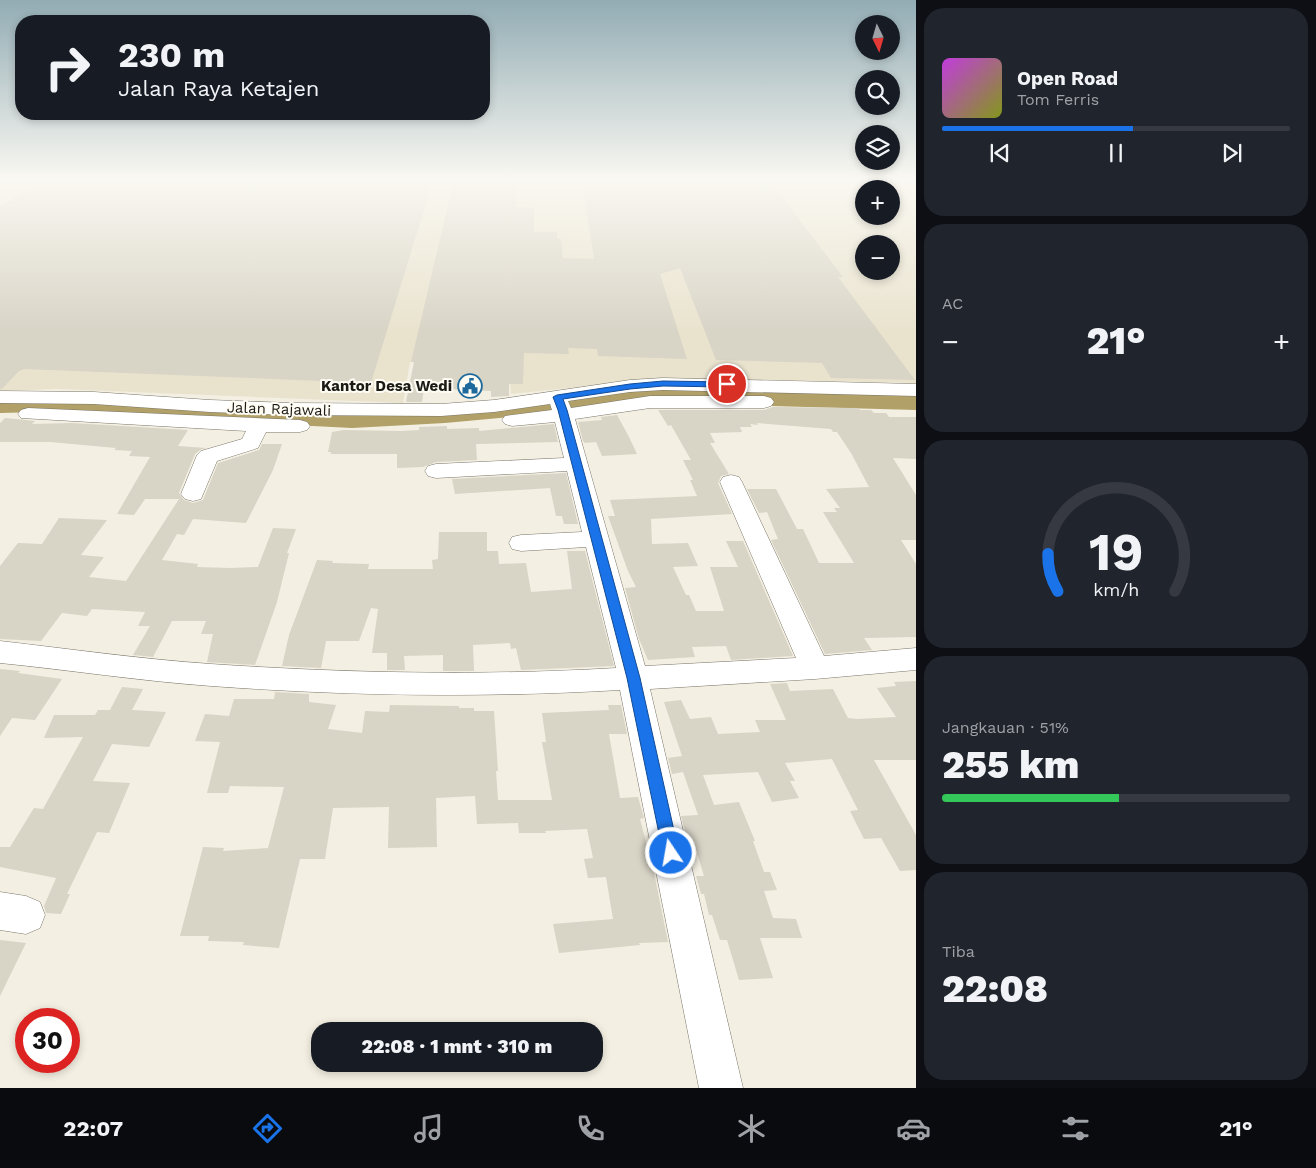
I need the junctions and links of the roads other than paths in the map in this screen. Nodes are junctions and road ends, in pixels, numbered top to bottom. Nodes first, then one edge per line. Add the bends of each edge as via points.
1 (916, 390) edge
2 (0, 397) edge
3 (561, 406) junction
4 (916, 407) edge
5 (0, 414) edge
6 (259, 426) junction
7 (577, 464) junction
8 (436, 471) dead end
9 (730, 482) dead end
10 (193, 494) dead end
11 (597, 539) junction
12 (521, 543) dead end
13 (0, 652) edge
14 (916, 659) edge
15 (815, 668) junction
16 (634, 678) junction
17 (721, 1088) edge

1 - 3 street via 674,383 630,386
2 - 3 street, Jalan Rajawali via 86,397 210,406 375,411
3 - 4 street via 667,401
3 - 6 street via 453,425
3 - 7 street
5 - 6 street via 91,415
6 - 10 street via 250,443 205,460
7 - 8 street
7 - 11 street
9 - 15 street
11 - 12 street
11 - 16 street
13 - 16 street via 210,675 389,683 534,684
14 - 15 street
15 - 16 street
16 - 17 street

